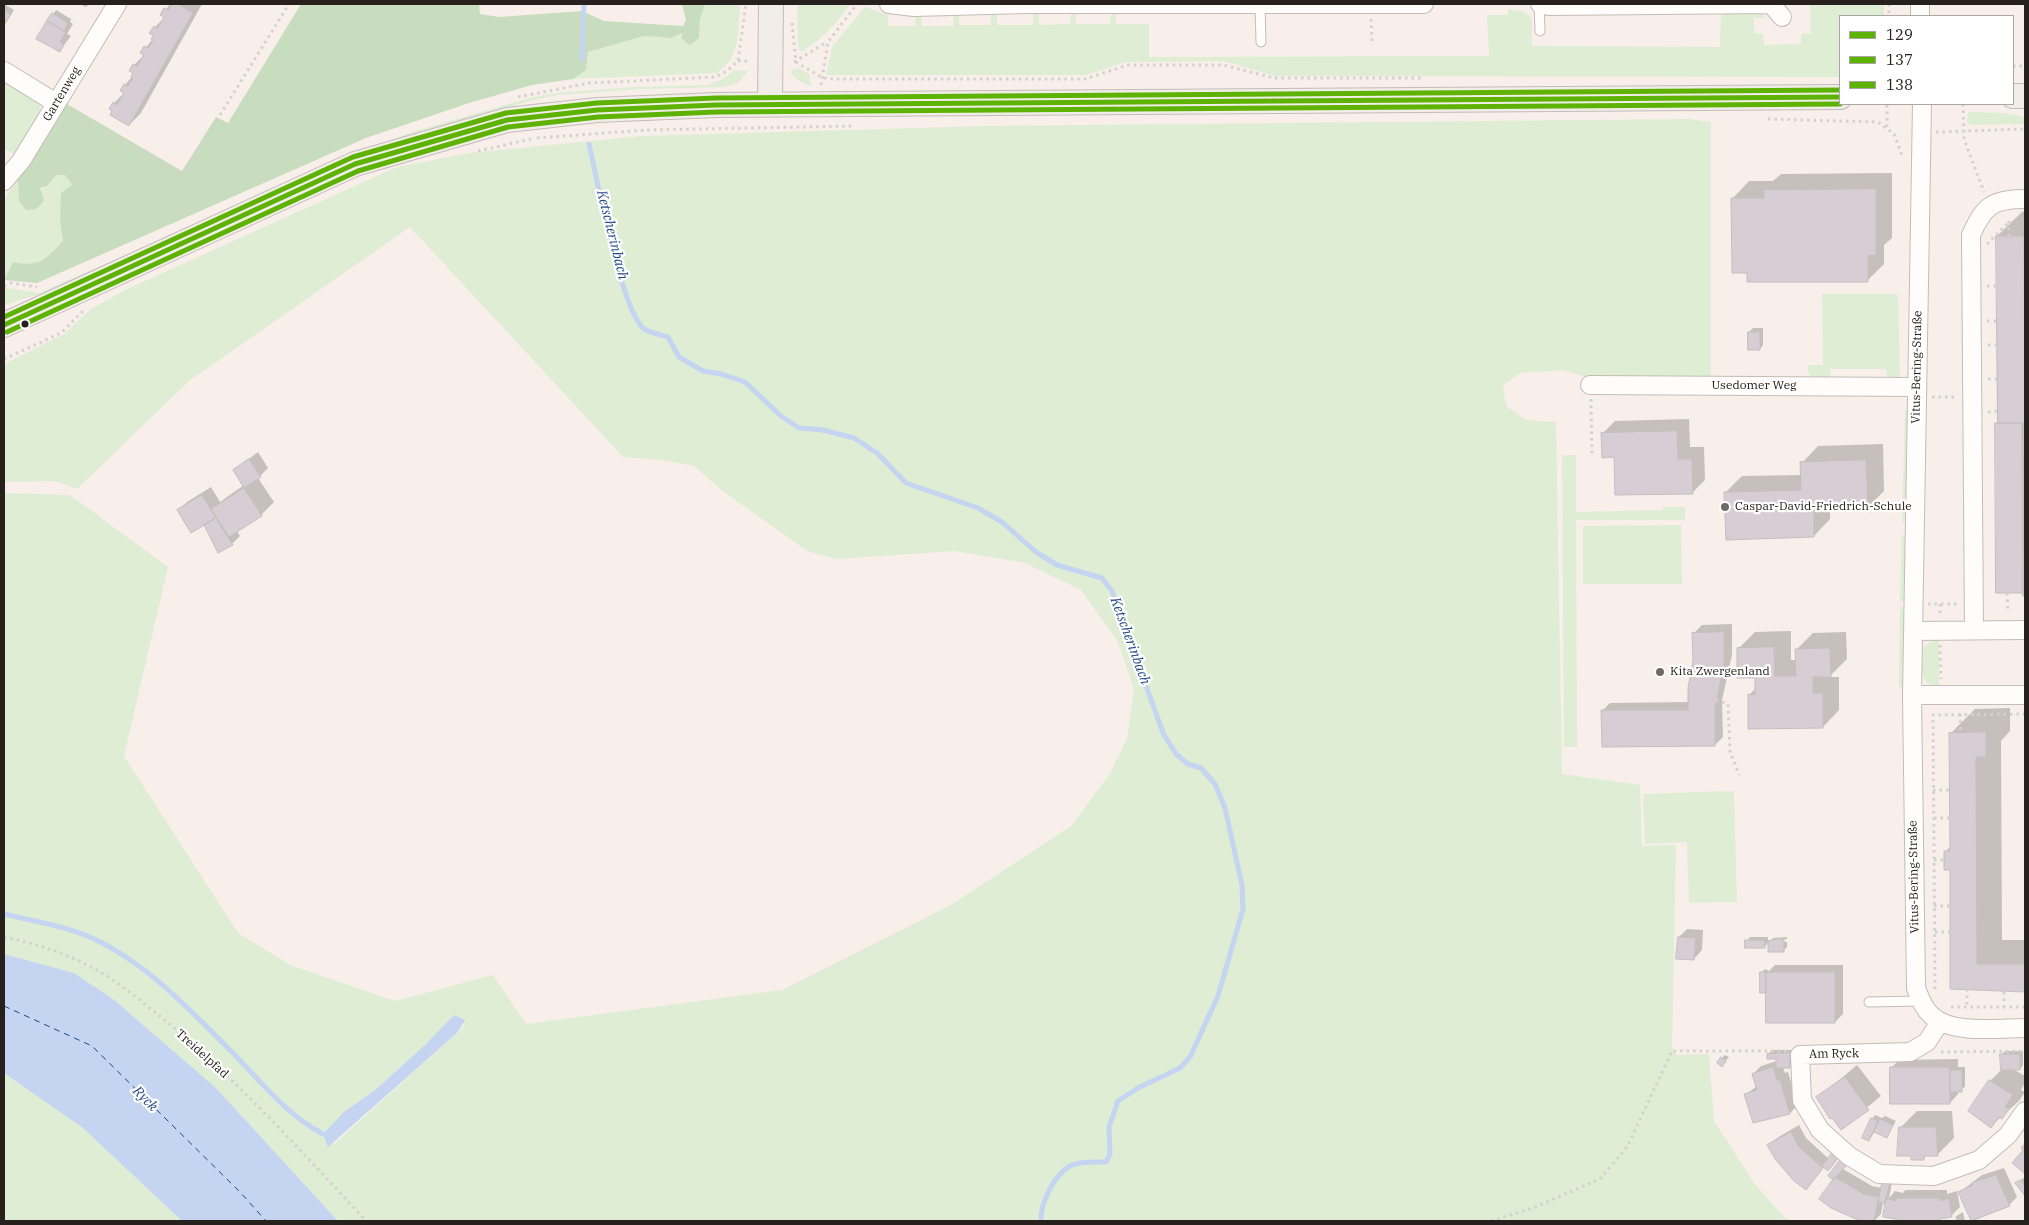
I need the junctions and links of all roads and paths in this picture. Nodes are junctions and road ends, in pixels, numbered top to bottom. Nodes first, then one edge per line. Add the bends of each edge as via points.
1 (118, 4) edge
2 (288, 4) edge
3 (771, 4) edge
4 (857, 4) edge
5 (889, 4) edge
6 (1424, 4) edge
7 (1540, 4) edge
8 (1260, 5) edge
9 (792, 13) dead end
10 (1782, 17) dead end
11 (1540, 31) dead end
12 (828, 42) junction
13 (1261, 42) dead end
14 (796, 62) junction
15 (4, 71) edge
16 (821, 77) junction
17 (1432, 78) dead end
18 (1839, 97) edge
19 (56, 103) junction
20 (770, 104) junction
21 (1887, 105) edge
22 (1922, 105) edge
23 (1963, 105) edge
24 (1762, 118) dead end
25 (856, 126) dead end
26 (2025, 129) edge
27 (1963, 130) junction
28 (1942, 132) dead end
29 (469, 153) dead end
30 (4, 181) edge
31 (2025, 199) edge
32 (2000, 202) junction
33 (2009, 236) dead end
34 (1982, 250) dead end
35 (88, 307) dead end
36 (4, 325) edge
37 (4, 360) edge
38 (1590, 385) joint
39 (1917, 387) junction
40 (1592, 456) dead end
41 (2007, 593) dead end
42 (1940, 604) dead end
43 (2008, 612) dead end
44 (1974, 630) junction
45 (2025, 630) edge
46 (1913, 631) junction
47 (1940, 631) junction
48 (1912, 695) junction
49 (1941, 695) junction
50 (2025, 695) edge
51 (1716, 700) dead end
52 (1960, 714) junction
53 (2025, 714) edge
54 (1941, 715) junction
55 (1961, 732) dead end
56 (1739, 775) dead end
57 (1933, 790) junction
58 (1950, 790) dead end
59 (1934, 818) junction
60 (1950, 818) dead end
61 (1934, 860) junction
62 (1944, 860) dead end
63 (1934, 906) junction
64 (1950, 906) dead end
65 (1934, 932) junction
66 (1950, 932) dead end
67 (4, 937) edge
68 (1967, 989) dead end
69 (2004, 992) dead end
70 (1928, 998) junction
71 (1869, 1002) dead end
72 (1967, 1007) junction
73 (2004, 1007) junction
74 (2025, 1007) edge
75 (1943, 1015) junction
76 (2025, 1028) edge
77 (2025, 1051) edge
78 (1910, 1052) junction
79 (1800, 1055) junction
80 (2025, 1111) edge
81 (366, 1221) edge
82 (1491, 1221) edge

1 - 19 street, Gartenweg
2 - 19 path via 182,176
3 - 20 main road
4 - 12 path
5 - 8 street via 914,7
6 - 8 street
7 - 10 street via 1771,4
7 - 11 lane
8 - 13 lane
9 - 14 path
12 - 14 path
12 - 16 path
14 - 16 path
15 - 19 street
16 - 17 path via 1085,78 1128,65 1223,65 1274,78
18 - 20 main road
19 - 30 street, Gartenweg via 21,161
20 - 36 main road via 597,110 507,120 365,161 187,239
21 - 24 path via 1887,127 1878,122 1844,119
22 - 39 street, Vitus-Bering-Straße
23 - 27 path
25 - 29 path via 646,130 532,139
26 - 27 path
27 - 28 path
27 - 32 path via 1964,139
31 - 32 street
32 - 44 street via 1981,214 1972,235
33 - 34 path via 2008,220
35 - 37 path via 61,333
38 - 39 street, Usedomer Weg
38 - 40 path
39 - 46 street, Vitus-Bering-Straße
41 - 43 path
42 - 47 path
44 - 45 street
44 - 47 street
46 - 47 street
46 - 48 street, Vitus-Bering-Straße
47 - 49 path
48 - 49 street
48 - 70 street, Vitus-Bering-Straße via 1916,988
49 - 50 street
49 - 54 path
51 - 56 path via 1728,704 1730,752
52 - 53 path
52 - 54 path
52 - 55 path
54 - 57 path via 1933,715
57 - 58 path
57 - 59 path
59 - 60 path
59 - 61 path
61 - 62 path
61 - 63 path
63 - 64 path
63 - 65 path
65 - 66 path
65 - 70 path
67 - 81 path, Treidelpfad via 67,955 94,968 139,1000 189,1040 272,1119
68 - 72 path
69 - 73 path
70 - 71 lane
70 - 75 street, Vitus-Bering-Straße via 1931,1016
72 - 73 path
72 - 75 path
73 - 74 path
75 - 76 street via 1951,1027
75 - 78 street via 1927,1042
77 - 78 path
78 - 79 street, Am Ryck
79 - 80 street, Am Ryck via 1802,1100 1820,1130 1849,1156 1879,1174 1934,1176 1979,1160 2008,1135
79 - 82 path via 1785,1050 1672,1051 1627,1147 1600,1178 1533,1208

